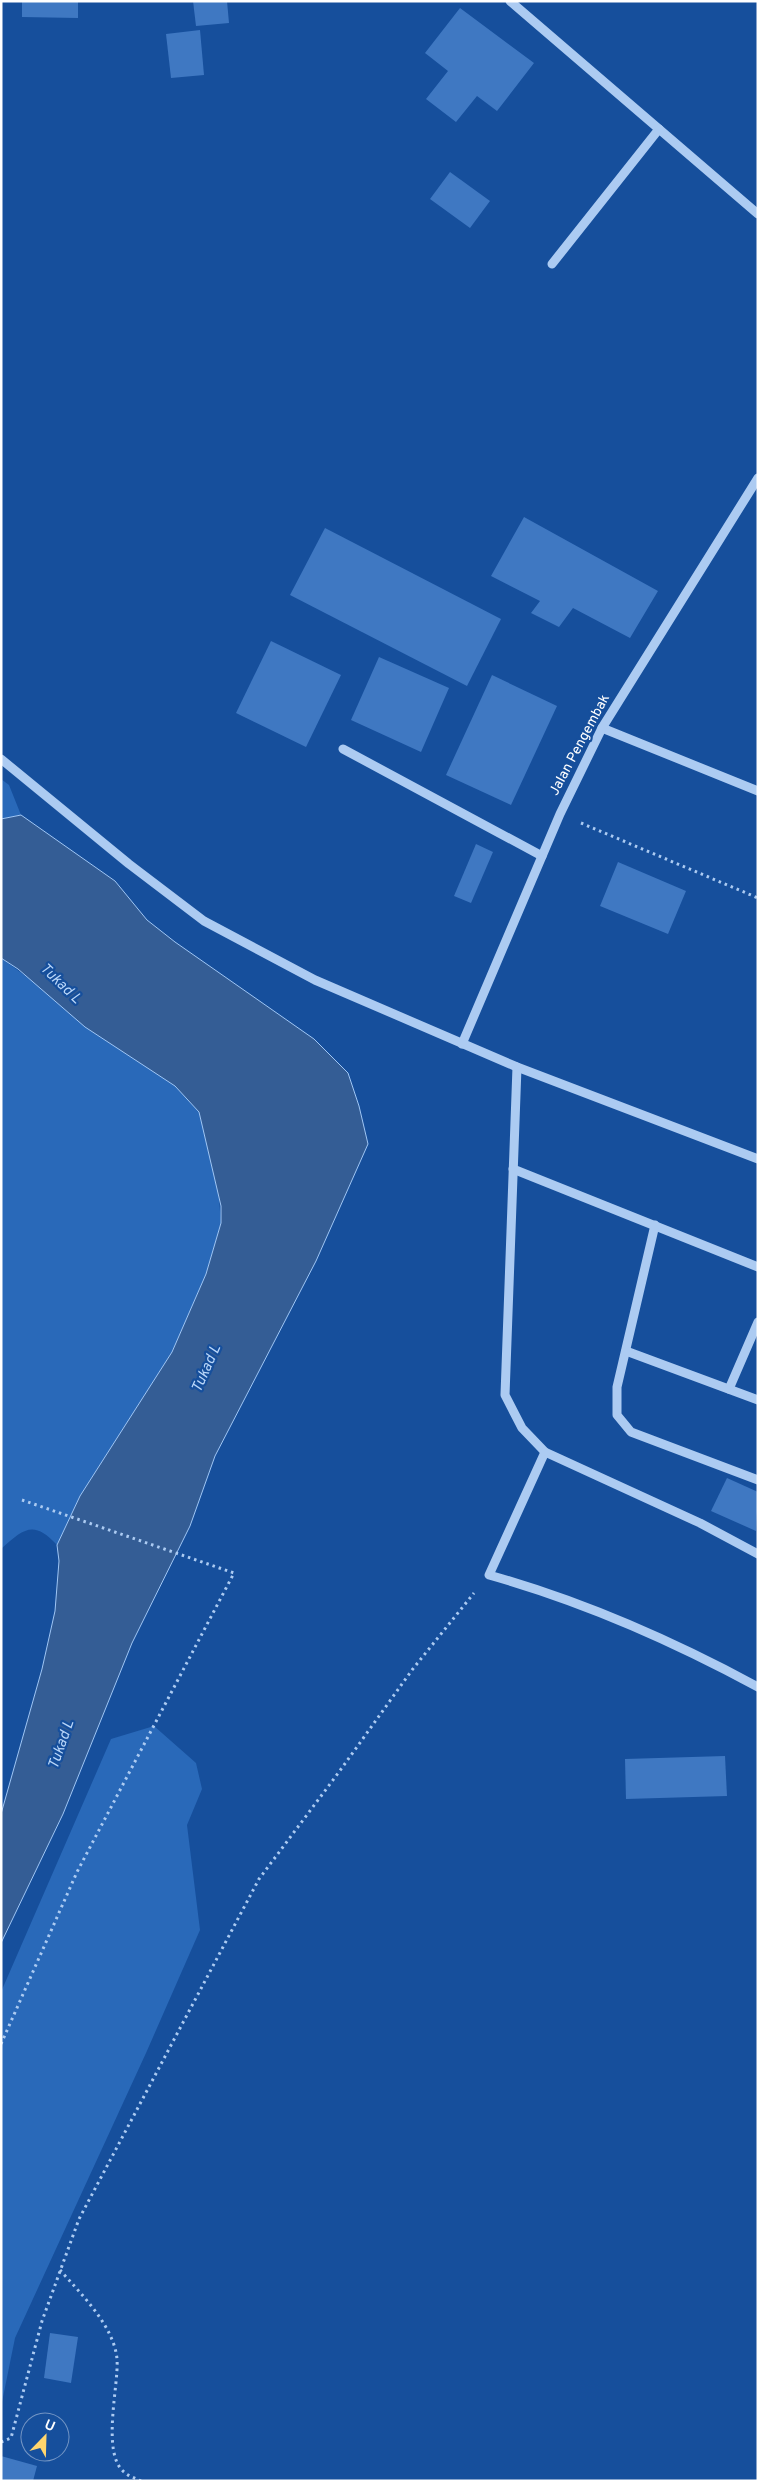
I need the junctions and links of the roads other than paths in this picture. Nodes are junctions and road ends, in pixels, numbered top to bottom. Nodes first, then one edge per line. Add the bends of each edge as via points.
1 (510, 1) edge
2 (659, 129) junction
3 (758, 214) edge
4 (552, 264) dead end
5 (758, 478) edge
6 (602, 728) junction
7 (343, 749) dead end
8 (1, 759) edge
9 (758, 792) edge
10 (542, 856) junction
11 (462, 1044) junction
12 (517, 1067) junction
13 (758, 1159) edge
14 (513, 1169) junction
15 (655, 1225) junction
16 (758, 1267) edge
17 (758, 1322) edge
18 (626, 1350) junction
19 (730, 1389) junction
20 (758, 1400) edge
21 (544, 1452) junction
22 (758, 1480) edge
23 (758, 1554) edge
24 (758, 1687) edge

1 - 2 street
2 - 3 street
2 - 4 street
5 - 6 street, Jalan Pengembak
6 - 9 street
6 - 10 street, Jalan Pengembak
7 - 10 street
8 - 11 street via 204,921 315,980
10 - 11 street, Jalan Pengembak
11 - 12 street
12 - 13 street
12 - 14 street
14 - 15 street
14 - 21 street via 505,1395 522,1428
15 - 16 street
15 - 18 street
17 - 19 street
18 - 19 street
18 - 22 street via 617,1387 616,1415 631,1432
19 - 20 street
21 - 23 street
21 - 24 street via 489,1575 542,1590 685,1649

